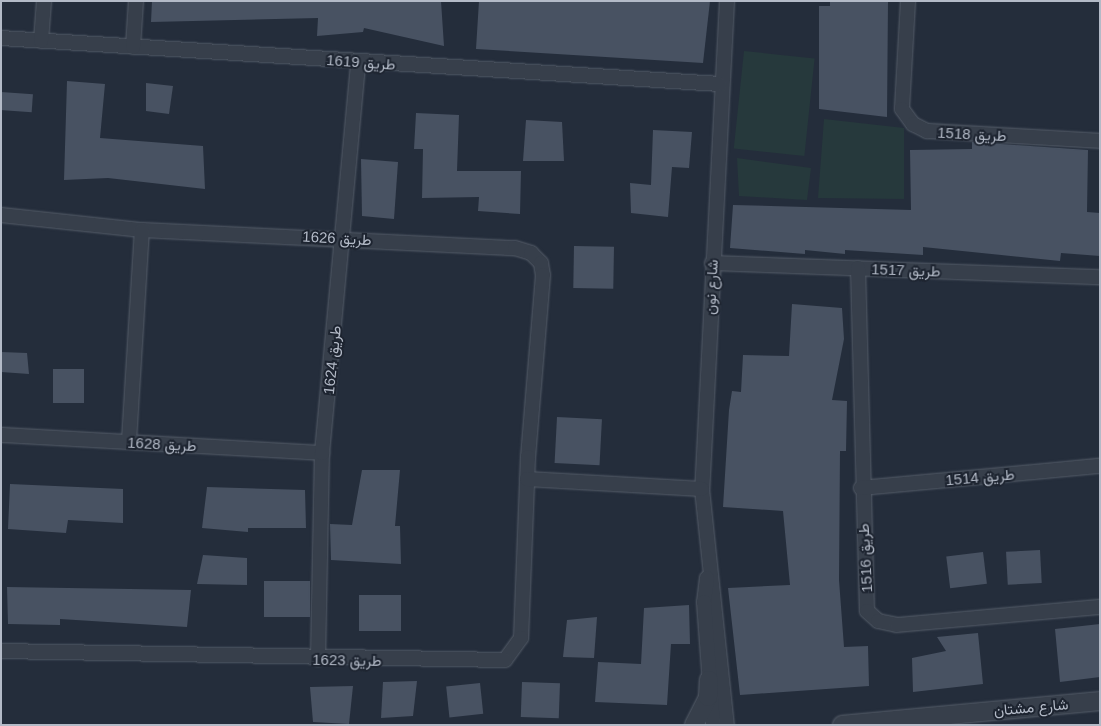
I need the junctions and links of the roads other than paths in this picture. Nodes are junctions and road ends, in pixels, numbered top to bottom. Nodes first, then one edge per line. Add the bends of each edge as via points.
1 (44, 1) edge
2 (136, 1) edge
3 (727, 1) edge
4 (908, 1) edge
5 (1, 38) edge
6 (41, 41) junction
7 (133, 47) junction
8 (358, 62) junction
9 (720, 84) junction
10 (1100, 141) edge
11 (1, 215) edge
12 (142, 230) junction
13 (344, 238) junction
14 (531, 253) joint
15 (712, 263) junction
16 (858, 268) junction
17 (1100, 277) edge
18 (1, 435) edge
19 (129, 442) junction
20 (322, 453) junction
21 (1100, 466) edge
22 (527, 479) junction
23 (861, 488) junction
24 (702, 489) junction
25 (709, 572) junction
26 (1100, 607) edge
27 (1, 651) edge
28 (318, 660) junction
29 (709, 680) junction
30 (1100, 701) edge
31 (694, 725) edge
32 (713, 725) edge
33 (727, 725) edge
34 (842, 725) edge

1 - 6 street
2 - 7 street
3 - 9 street, شارع نون
4 - 10 street, طريق 1518 via 902,109 913,124 927,132
5 - 6 street, طريق 1619
6 - 7 street, طريق 1619
7 - 8 street, طريق 1619
8 - 9 street, طريق 1619
8 - 13 street, طريق 1624
9 - 15 street, شارع نون
11 - 12 street, طريق 1626
12 - 13 street, طريق 1626
12 - 19 street
13 - 14 street, طريق 1626
13 - 20 street, طريق 1624
14 - 22 street, طريق 1623 via 540,262 543,275
15 - 16 street, طريق 1517
15 - 24 street, شارع نون
16 - 17 street, طريق 1517
16 - 23 street, طريق 1516
18 - 19 street, طريق 1628
19 - 20 street, طريق 1628
20 - 28 street, طريق 1624
21 - 23 street, طريق 1514
22 - 24 street
22 - 28 street, طريق 1623 via 521,638 515,652 505,660 489,662
23 - 26 street, طريق 1516 via 867,611 878,621 897,624
24 - 25 street, شارع نون
25 - 29 street, شارع نون via 704,592
25 - 33 street, شارع نون
27 - 28 street, طريق 1623
29 - 31 street via 708,696
29 - 32 street, شارع نون
30 - 34 street, شارع مشتان

